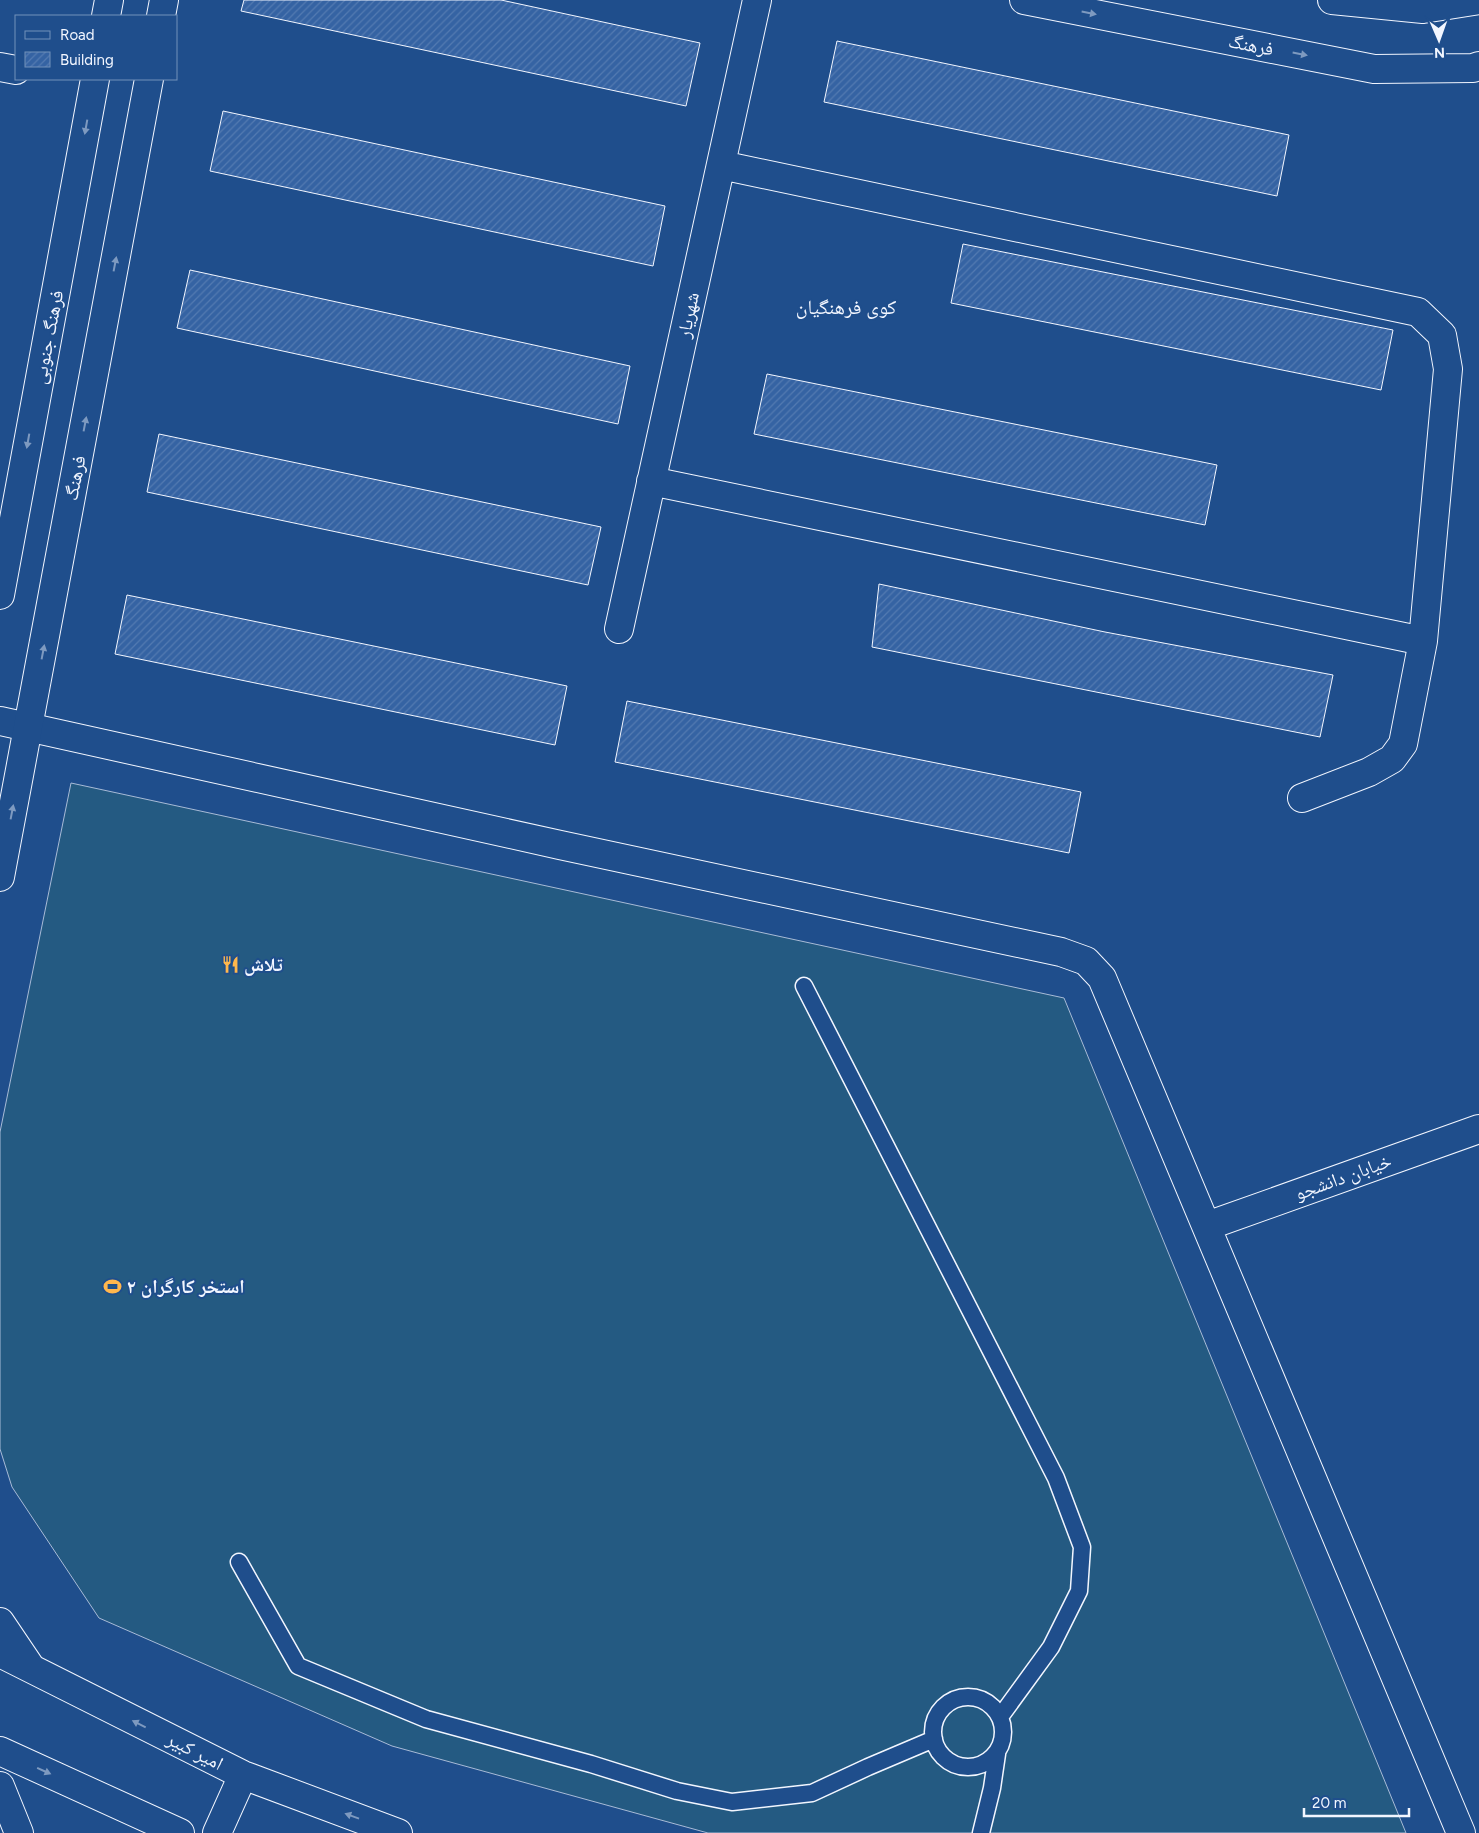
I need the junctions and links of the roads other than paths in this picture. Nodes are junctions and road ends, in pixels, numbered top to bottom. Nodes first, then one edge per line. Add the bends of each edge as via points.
1 (109, 0) edge
2 (164, 0) edge
3 (757, 0) edge
4 (1024, 0) edge
5 (1332, 0) edge
6 (1479, 0) edge
7 (106, 15) edge
8 (160, 15) edge
9 (1479, 66) edge
10 (0, 67) edge
11 (15, 70) edge
12 (95, 80) edge
13 (149, 80) edge
14 (721, 165) junction
15 (651, 481) junction
16 (0, 595) edge
17 (619, 629) dead end
18 (1423, 641) junction
19 (0, 721) edge
20 (29, 726) junction
21 (1302, 798) dead end
22 (0, 877) edge
23 (804, 986) dead end
24 (1479, 1128) edge
25 (1207, 1226) junction
26 (239, 1562) dead end
27 (0, 1622) edge
28 (0, 1653) edge
29 (34, 1671) junction
30 (1000, 1717) junction
31 (934, 1739) junction
32 (0, 1751) edge
33 (996, 1754) junction
34 (243, 1775) junction
35 (0, 1786) edge
36 (19, 1833) edge
37 (180, 1833) edge
38 (217, 1833) edge
39 (398, 1833) edge
40 (981, 1833) edge
41 (1461, 1833) edge

1 - 7 street
2 - 8 street
3 - 14 street, شهریار
4 -> 9 street, فرهنگ via 1374,69
5 - 6 street via 1423,9
10 - 11 street
12 -> 16 street, فرهنگ جنوبی
20 -> 13 street, فرهنگ
14 - 15 street, شهریار
14 - 18 street via 1418,312 1442,335 1448,369
15 - 17 street, شهریار
15 - 18 street
18 - 21 street via 1403,744 1392,758 1369,772
19 - 20 street
22 -> 20 street, فرهنگ
20 - 25 street via 570,848 1061,952 1086,961 1102,978
23 - 30 lane via 1056,1478 1082,1547 1079,1591 1051,1647
24 - 25 street, خیابان دانشجو
25 - 41 street
26 - 31 lane via 298,1666 426,1719 677,1791 732,1802 812,1793
27 - 29 street
28 - 29 street, امیر کبیر
34 -> 29 street, امیر کبیر
30 - 31 lane via 982,1700 967,1697 953,1701 937,1717
30 - 33 lane via 1004,1730
31 - 33 lane via 940,1753 949,1762 962,1767 974,1767
32 -> 37 street
33 - 40 lane
34 - 38 street
39 -> 34 street, امیر کبیر
35 - 36 street

